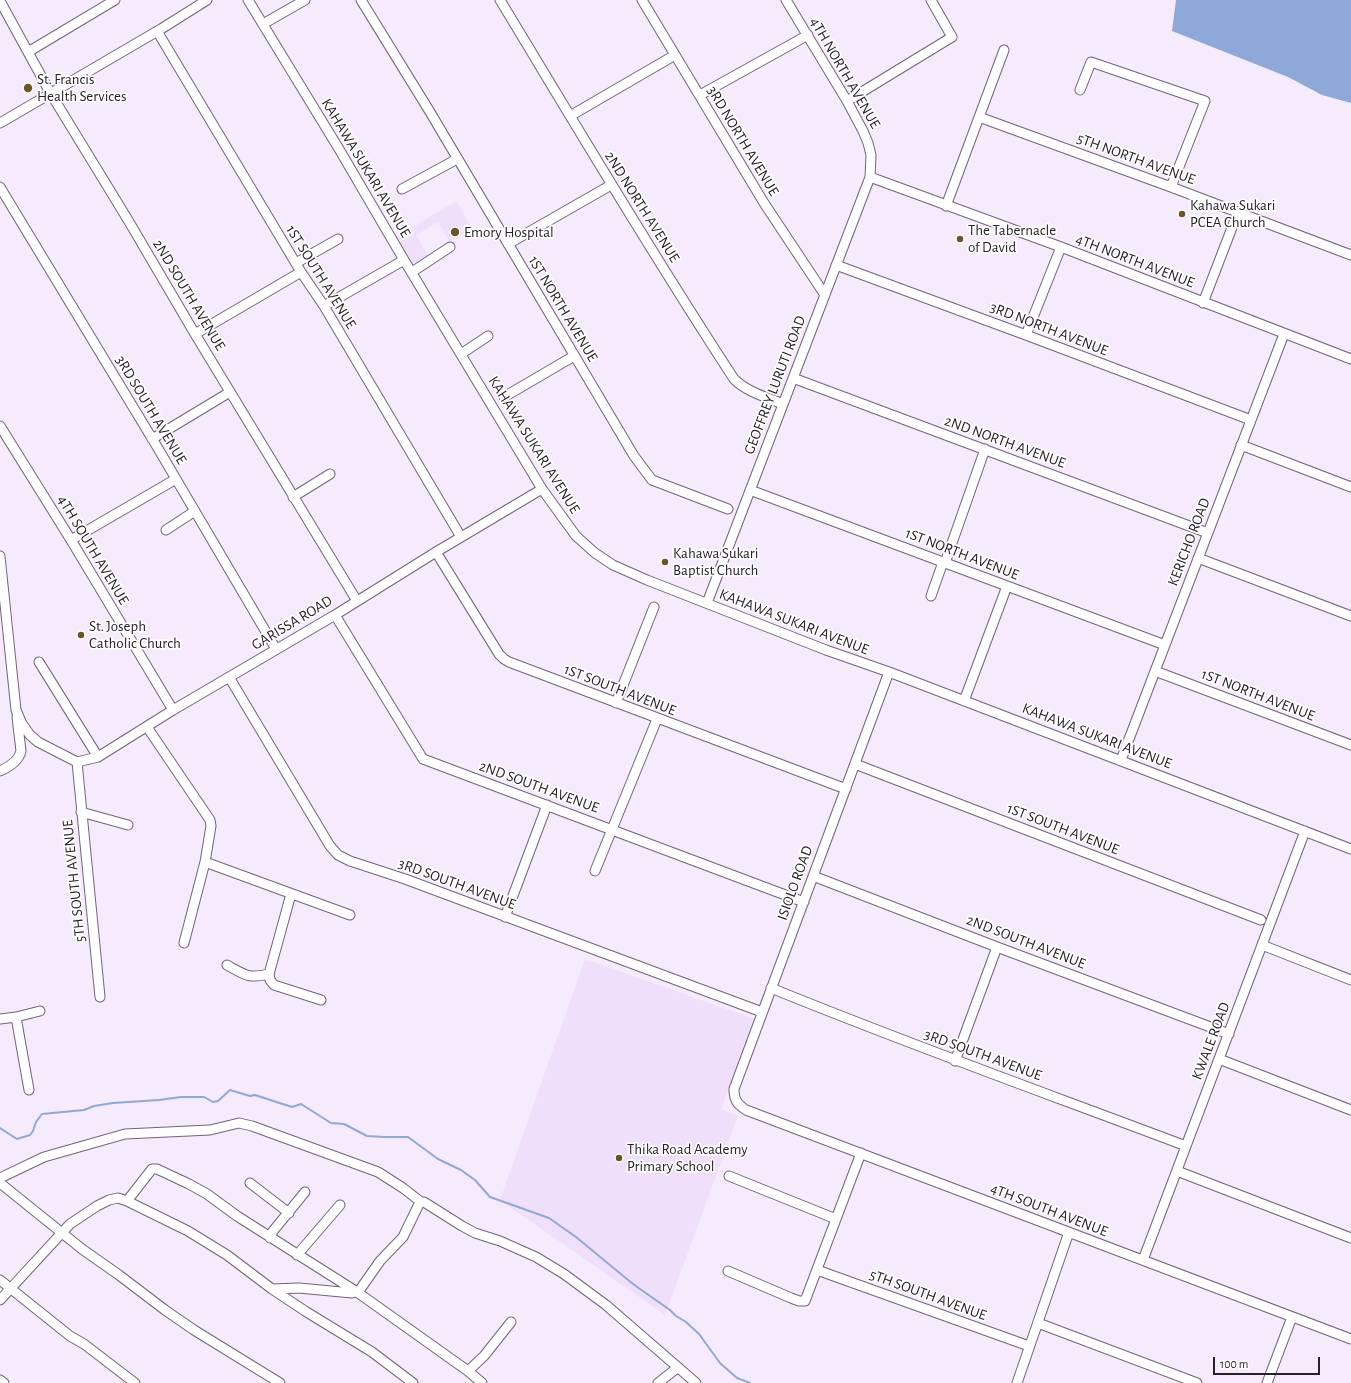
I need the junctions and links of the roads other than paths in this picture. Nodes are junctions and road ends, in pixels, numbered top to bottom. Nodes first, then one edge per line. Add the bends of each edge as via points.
1 (115, 0) edge
2 (207, 0) edge
3 (248, 0) edge
4 (305, 0) edge
5 (361, 0) edge
6 (500, 0) edge
7 (642, 0) edge
8 (786, 0) edge
9 (931, 0) edge
10 (0, 1) edge
11 (263, 24) junction
12 (157, 31) junction
13 (808, 35) junction
14 (1004, 50) dead end
15 (28, 52) junction
16 (675, 56) junction
17 (1080, 90) dead end
18 (51, 94) junction
19 (700, 95) junction
20 (847, 101) junction
21 (570, 116) junction
22 (979, 117) junction
23 (0, 123) edge
24 (457, 159) junction
25 (870, 177) junction
26 (611, 185) junction
27 (0, 187) edge
28 (1171, 187) junction
29 (402, 189) dead end
30 (946, 206) junction
31 (1238, 212) junction
32 (338, 239) dead end
33 (508, 244) junction
34 (450, 246) dead end
35 (1060, 247) junction
36 (1351, 255) edge
37 (404, 260) junction
38 (296, 263) junction
39 (836, 265) junction
40 (301, 272) junction
41 (412, 272) junction
42 (825, 295) junction
43 (1203, 303) junction
44 (324, 306) junction
45 (196, 334) junction
46 (1284, 334) junction
47 (1026, 335) junction
48 (488, 336) dead end
49 (461, 354) junction
50 (574, 356) junction
51 (1351, 359) edge
52 (793, 378) junction
53 (230, 392) junction
54 (504, 396) dead end
55 (783, 404) junction
56 (1251, 420) junction
57 (0, 426) edge
58 (152, 439) junction
59 (1241, 445) junction
60 (985, 449) junction
61 (330, 474) dead end
62 (176, 479) junction
63 (1351, 487) edge
64 (542, 490) junction
65 (750, 490) junction
66 (293, 496) junction
67 (195, 511) junction
68 (734, 511) junction
69 (166, 530) dead end
70 (1208, 533) junction
71 (461, 537) junction
72 (71, 540) junction
73 (436, 552) junction
74 (0, 556) edge
75 (1198, 558) junction
76 (944, 562) junction
77 (1007, 586) junction
78 (931, 596) dead end
79 (357, 601) junction
80 (706, 603) junction
81 (654, 607) dead end
82 (335, 615) junction
83 (1351, 616) edge
84 (1165, 645) junction
85 (276, 649) junction
86 (39, 662) dead end
87 (1155, 670) junction
88 (889, 672) junction
89 (229, 677) junction
90 (964, 700) junction
91 (616, 703) junction
92 (16, 710) junction
93 (173, 710) junction
94 (656, 719) junction
95 (147, 727) junction
96 (1351, 735) edge
97 (1349, 745) edge
98 (98, 757) junction
99 (1121, 760) junction
100 (77, 762) junction
101 (855, 764) junction
102 (0, 771) edge
103 (846, 789) junction
104 (547, 805) junction
105 (81, 812) junction
106 (128, 825) dead end
107 (611, 829) junction
108 (1306, 831) junction
109 (1351, 848) edge
110 (205, 862) junction
111 (595, 871) dead end
112 (813, 876) junction
113 (291, 894) junction
114 (804, 902) junction
115 (350, 916) dead end
116 (504, 917) junction
117 (1265, 922) junction
118 (184, 943) dead end
119 (1262, 945) junction
120 (997, 947) junction
121 (227, 965) dead end
122 (269, 974) junction
123 (1351, 980) edge
124 (771, 988) junction
125 (100, 998) dead end
126 (321, 1000) dead end
127 (40, 1011) dead end
128 (762, 1012) junction
129 (16, 1017) junction
130 (0, 1019) edge
131 (1229, 1034) junction
132 (1219, 1059) junction
133 (955, 1061) junction
134 (29, 1090) dead end
135 (737, 1104) joint
136 (1351, 1110) edge
137 (1186, 1146) junction
138 (861, 1153) junction
139 (1177, 1171) junction
140 (729, 1176) dead end
141 (0, 1178) edge
142 (0, 1183) edge
143 (250, 1183) dead end
144 (305, 1192) dead end
145 (127, 1201) junction
146 (421, 1202) junction
147 (340, 1205) dead end
148 (289, 1213) junction
149 (836, 1219) junction
150 (1069, 1232) junction
151 (61, 1233) junction
152 (270, 1238) junction
153 (1351, 1238) edge
154 (297, 1255) junction
155 (1143, 1260) junction
156 (817, 1270) junction
157 (728, 1271) dead end
158 (0, 1280) edge
159 (11, 1288) junction
160 (272, 1289) junction
161 (357, 1292) junction
162 (0, 1300) edge
163 (1292, 1317) junction
164 (512, 1322) dead end
165 (1038, 1323) junction
166 (1351, 1339) edge
167 (1029, 1346) junction
168 (677, 1368) junction
169 (468, 1371) junction
170 (0, 1380) edge
171 (4, 1383) edge
172 (134, 1383) edge
173 (280, 1383) edge
174 (413, 1383) edge
175 (482, 1383) edge
176 (658, 1383) edge
177 (696, 1383) edge
178 (1016, 1383) edge
179 (1197, 1383) edge
180 (1267, 1383) edge

1 - 15 street
2 - 12 street
3 - 11 street, KAHAWA SUKARI AVENUE
4 - 11 street
5 - 24 street, 1ST NORTH AVENUE
6 - 21 street, 2ND NORTH AVENUE
7 - 16 street, 3RD NORTH AVENUE
8 - 13 street, 4TH NORTH AVENUE
9 - 20 street via 952,37
10 - 15 street, 2ND SOUTH AVENUE
11 - 37 street, KAHAWA SUKARI AVENUE
12 - 18 street
12 - 38 street, 1ST SOUTH AVENUE
13 - 19 street
13 - 20 street, 4TH NORTH AVENUE
14 - 22 street
15 - 18 street, 2ND SOUTH AVENUE
16 - 19 street, 3RD NORTH AVENUE
16 - 21 street
17 - 28 street via 1091,62 1205,101
18 - 23 street
18 - 45 street, 2ND SOUTH AVENUE
19 - 42 street, 3RD NORTH AVENUE via 764,203
20 - 25 street, 4TH NORTH AVENUE via 868,143 871,155
21 - 26 street, 2ND NORTH AVENUE
22 - 28 street, 5TH NORTH AVENUE
22 - 30 street
24 - 29 street
24 - 33 street, 1ST NORTH AVENUE
25 - 30 street, 4TH NORTH AVENUE
25 - 39 street, GEOFFREY LURUTI ROAD
26 - 33 street
26 - 55 street, 2ND NORTH AVENUE via 734,379 741,386
27 - 58 street, 3RD SOUTH AVENUE
28 - 31 street, 5TH NORTH AVENUE
30 - 35 street, 4TH NORTH AVENUE
31 - 36 street, 5TH NORTH AVENUE
31 - 43 street
32 - 38 street
33 - 50 street, 1ST NORTH AVENUE
34 - 41 street
35 - 43 street, 4TH NORTH AVENUE
35 - 47 street
37 - 41 street, KAHAWA SUKARI AVENUE
37 - 44 street
38 - 40 street, 1ST SOUTH AVENUE
39 - 42 street, GEOFFREY LURUTI ROAD
39 - 47 street, 3RD NORTH AVENUE
40 - 44 street, 1ST SOUTH AVENUE
40 - 45 street
41 - 49 street, KAHAWA SUKARI AVENUE
42 - 52 street, GEOFFREY LURUTI ROAD
43 - 46 street, 4TH NORTH AVENUE
44 - 71 street, 1ST SOUTH AVENUE
45 - 53 street, 2ND SOUTH AVENUE
46 - 51 street, 4TH NORTH AVENUE
46 - 56 street, KERICHO ROAD
47 - 56 street, 3RD NORTH AVENUE
48 - 49 street
49 - 64 street, KAHAWA SUKARI AVENUE
50 - 54 street
50 - 68 street, 1ST NORTH AVENUE via 634,456 652,480
52 - 55 street, GEOFFREY LURUTI ROAD
52 - 60 street, 2ND NORTH AVENUE
53 - 58 street
53 - 66 street, 2ND SOUTH AVENUE
55 - 65 street, GEOFFREY LURUTI ROAD
56 - 59 street, KERICHO ROAD
57 - 72 street, 4TH SOUTH AVENUE
58 - 62 street, 3RD SOUTH AVENUE
59 - 63 street
59 - 70 street, KERICHO ROAD
60 - 70 street, 2ND NORTH AVENUE
60 - 76 street
61 - 66 street
62 - 67 street, 3RD SOUTH AVENUE
62 - 72 street
64 - 71 street, GARISSA ROAD
64 - 80 street, KAHAWA SUKARI AVENUE via 576,536 595,553 613,565
65 - 68 street, GEOFFREY LURUTI ROAD
65 - 76 street, 1ST NORTH AVENUE
66 - 79 street, 2ND SOUTH AVENUE
67 - 69 street
67 - 85 street, 3RD SOUTH AVENUE
68 - 80 street, GEOFFREY LURUTI ROAD
70 - 75 street, KERICHO ROAD
71 - 73 street, GARISSA ROAD
72 - 93 street, 4TH SOUTH AVENUE
73 - 79 street, GARISSA ROAD
73 - 91 street, 1ST SOUTH AVENUE via 504,659
74 - 92 street
75 - 83 street
75 - 84 street, KERICHO ROAD
76 - 77 street, 1ST NORTH AVENUE
76 - 78 street
77 - 84 street, 1ST NORTH AVENUE
77 - 90 street
79 - 82 street, GARISSA ROAD
80 - 88 street, KAHAWA SUKARI AVENUE
81 - 91 street
82 - 85 street, GARISSA ROAD
82 - 104 street, 2ND SOUTH AVENUE via 423,759
84 - 87 street, KERICHO ROAD
85 - 89 street, GARISSA ROAD
86 - 98 street
87 - 97 street, 1ST NORTH AVENUE
87 - 99 street, KERICHO ROAD
88 - 90 street, KAHAWA SUKARI AVENUE
88 - 101 street, ISIOLO ROAD
89 - 93 street, GARISSA ROAD
89 - 116 street, 3RD SOUTH AVENUE via 330,846 338,855 350,862 405,879
90 - 99 street, KAHAWA SUKARI AVENUE
91 - 94 street, 1ST SOUTH AVENUE
92 - 100 street via 22,724 38,742
92 - 102 street via 20,756
93 - 95 street, GARISSA ROAD
94 - 103 street, 1ST SOUTH AVENUE
94 - 107 street
95 - 98 street, GARISSA ROAD
95 - 110 street via 210,820 211,833
96 - 97 street
98 - 100 street, GARISSA ROAD
99 - 108 street, KAHAWA SUKARI AVENUE
100 - 105 street, 5TH SOUTH AVENUE
101 - 103 street, ISIOLO ROAD
101 - 117 street, 1ST SOUTH AVENUE
103 - 112 street, ISIOLO ROAD
104 - 107 street, 2ND SOUTH AVENUE
104 - 116 street
105 - 106 street
105 - 125 street, 5TH SOUTH AVENUE
107 - 111 street
107 - 114 street, 2ND SOUTH AVENUE
108 - 109 street, KAHAWA SUKARI AVENUE
108 - 117 street, KWALE ROAD
110 - 113 street
110 - 118 street
112 - 114 street, ISIOLO ROAD
112 - 120 street, 2ND SOUTH AVENUE
113 - 115 street
113 - 122 street
114 - 124 street, ISIOLO ROAD
116 - 128 street, 3RD SOUTH AVENUE
117 - 119 street, KWALE ROAD
119 - 123 street
119 - 131 street, KWALE ROAD
120 - 131 street, 2ND SOUTH AVENUE
120 - 133 street
121 - 122 street via 244,975 255,977
122 - 126 street via 274,985
124 - 128 street, ISIOLO ROAD
124 - 133 street, 3RD SOUTH AVENUE
127 - 129 street
128 - 135 street, ISIOLO ROAD via 734,1088
129 - 130 street
129 - 134 street
131 - 132 street, KWALE ROAD
132 - 136 street
132 - 137 street, KWALE ROAD
133 - 137 street, 3RD SOUTH AVENUE
135 - 138 street, 4TH SOUTH AVENUE via 746,1110
137 - 139 street, KWALE ROAD
138 - 149 street
138 - 150 street, 4TH SOUTH AVENUE
139 - 153 street
139 - 155 street, KWALE ROAD
140 - 149 street
141 - 146 street via 44,1157 112,1136 210,1130 239,1123 378,1172
142 - 151 street
143 - 148 street
144 - 148 street
145 - 151 street via 118,1198 109,1200 79,1217
145 - 152 street via 150,1171 157,1169 207,1194
145 - 160 street via 188,1231 227,1255
146 - 161 street via 403,1237 380,1261
146 - 168 street via 475,1233 536,1257 564,1274 606,1305
147 - 154 street
148 - 152 street
149 - 156 street
150 - 155 street, 4TH SOUTH AVENUE
150 - 165 street
151 - 159 street
151 - 173 street via 177,1318
152 - 154 street
154 - 161 street
155 - 163 street, 4TH SOUTH AVENUE
156 - 157 street via 805,1301 791,1298
156 - 167 street, 5TH SOUTH AVENUE
158 - 159 street
159 - 162 street
159 - 172 street
160 - 161 street
160 - 174 street via 372,1352
161 - 169 street
163 - 166 street, 4TH SOUTH AVENUE
163 - 180 street
164 - 169 street
165 - 167 street
165 - 179 street
167 - 178 street
168 - 176 street
168 - 177 street
169 - 175 street
170 - 171 street

